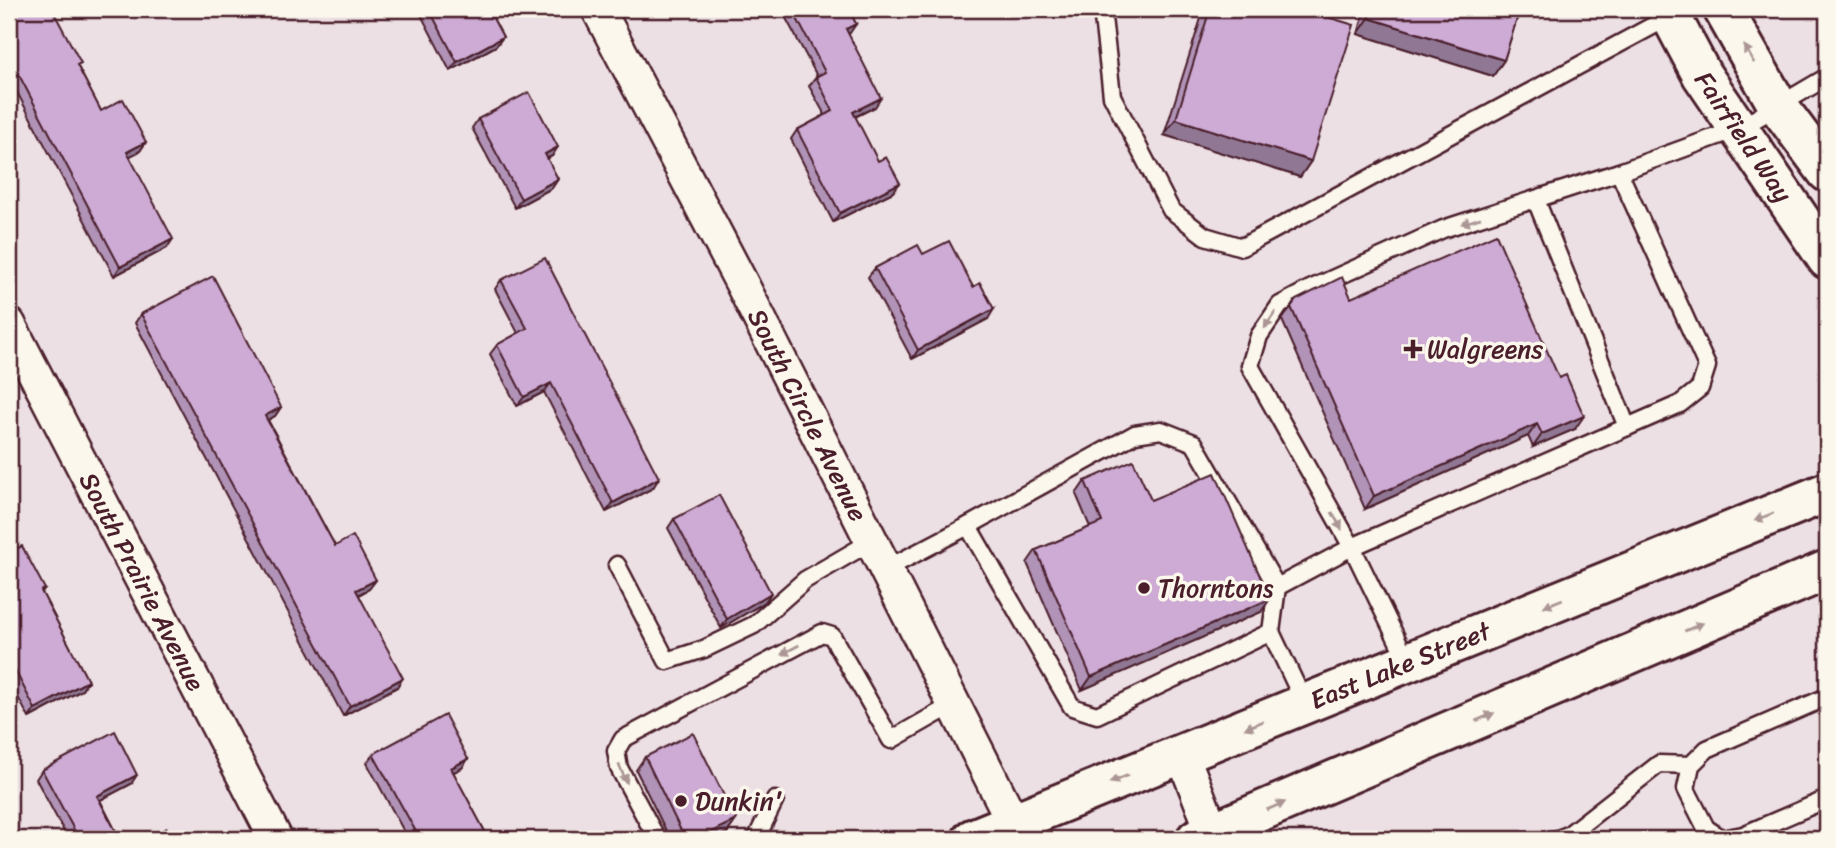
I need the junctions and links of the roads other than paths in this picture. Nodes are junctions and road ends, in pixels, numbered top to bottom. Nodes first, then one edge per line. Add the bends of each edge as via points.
1 (598, 9) edge
2 (1102, 9) edge
3 (1723, 9) edge
4 (1674, 11) edge
5 (1827, 77) edge
6 (1778, 106) junction
7 (1740, 128) junction
8 (1619, 172) junction
9 (1827, 172) edge
10 (1536, 200) junction
11 (1827, 259) edge
12 (9, 324) edge
13 (1627, 427) junction
14 (1827, 492) edge
15 (968, 526) junction
16 (1352, 547) junction
17 (879, 555) junction
18 (617, 565) dead end
19 (1827, 570) edge
20 (1277, 587) junction
21 (1271, 632) junction
22 (1408, 662) junction
23 (1827, 697) edge
24 (954, 704) junction
25 (1305, 704) junction
26 (1182, 754) junction
27 (1691, 765) junction
28 (1827, 799) edge
29 (775, 800) dead end
30 (1013, 822) junction
31 (1575, 835) edge
32 (1208, 837) edge
33 (276, 839) edge
34 (657, 839) edge
35 (756, 839) edge
36 (972, 839) edge
37 (1557, 839) edge

1 - 17 street, South Circle Avenue
2 - 4 lane via 1112,96 1171,210 1205,236 1242,247
6 -> 3 main road, Fairfield Way
4 - 7 main road, Fairfield Way via 1702,75
5 - 6 lane
6 - 7 lane
6 - 9 main road, Fairfield Way
7 - 8 lane
7 - 11 main road, Fairfield Way
8 - 10 lane
8 - 13 lane via 1707,366 1700,388 1680,404
10 - 13 lane
10 -> 16 lane via 1443,229 1310,289 1280,305 1259,336 1250,366
12 - 33 street, South Prairie Avenue
13 - 16 lane
14 -> 22 main road, East Lake Street
15 - 17 lane
15 - 20 lane via 1135,434 1161,430 1194,443
15 - 21 lane via 1072,707 1097,715
16 - 20 lane
16 - 22 lane
17 - 18 lane via 805,580 754,625 667,661
17 - 24 street, South Circle Avenue
32 -> 19 main road
20 - 21 lane
21 - 25 lane
22 - 25 main road, East Lake Street
23 - 27 lane via 1707,749
24 - 30 street, South Circle Avenue
24 -> 34 lane via 891,740 844,654 832,636 821,633 623,739 616,751 619,768
25 -> 26 main road, East Lake Street
26 -> 30 main road, East Lake Street
26 - 32 street
27 - 28 lane via 1686,789 1706,828 1722,839 1743,835
27 - 31 lane via 1659,764
29 - 35 lane
30 - 36 main road, East Lake Street
31 - 37 lane

